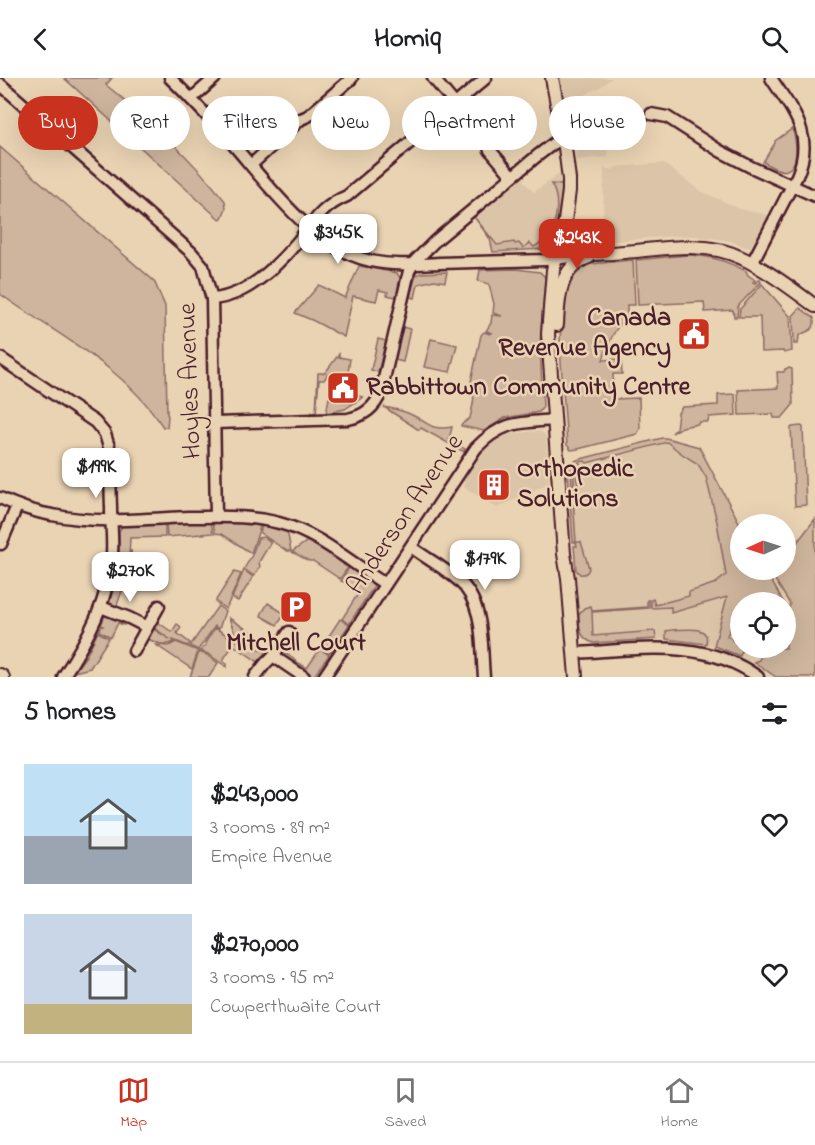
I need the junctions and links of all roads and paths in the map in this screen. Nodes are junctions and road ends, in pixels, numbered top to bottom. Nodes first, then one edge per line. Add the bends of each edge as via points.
1 (170, 78) edge
2 (214, 78) edge
3 (352, 78) edge
4 (433, 78) edge
5 (486, 78) edge
6 (552, 78) edge
7 (771, 78) edge
8 (0, 84) edge
9 (449, 96) edge
10 (465, 96) edge
11 (555, 96) edge
12 (191, 99) junction
13 (651, 114) dead end
14 (549, 147) edge
15 (402, 150) edge
16 (490, 150) edge
17 (565, 150) edge
18 (250, 165) junction
19 (512, 176) junction
20 (793, 185) junction
21 (815, 196) edge
22 (309, 227) junction
23 (595, 254) junction
24 (556, 258) junction
25 (752, 263) junction
26 (412, 264) junction
27 (212, 299) junction
28 (815, 306) edge
29 (550, 355) junction
30 (0, 358) edge
31 (554, 420) junction
32 (215, 423) junction
33 (0, 498) edge
34 (17, 506) junction
35 (216, 516) junction
36 (111, 520) junction
37 (1, 544) edge
38 (411, 547) junction
39 (386, 584) junction
40 (159, 606) dead end
41 (101, 607) junction
42 (147, 627) junction
43 (289, 632) dead end
44 (134, 651) dead end
45 (574, 653) junction
46 (273, 656) junction
47 (63, 677) edge
48 (255, 677) edge
49 (304, 677) edge
50 (324, 677) edge
51 (484, 677) edge
52 (576, 677) edge
53 (758, 677) edge

1 - 12 street
2 - 12 street
3 - 18 street
4 - 9 street
5 - 10 street
6 - 11 main road
7 - 20 street via 800,123 805,141 802,166
8 - 27 street, Hoyles Avenue via 194,255 203,266
12 - 18 street
13 - 20 street via 667,117 720,151
14 - 19 street
15 - 22 street via 347,196 334,201
16 - 19 street
17 - 24 main road via 569,191
18 - 22 street
19 - 26 street
20 - 21 street
20 - 25 street
22 - 26 street via 327,242 357,257
22 - 27 street via 260,278 232,296
23 - 24 main road
23 - 25 main road via 693,247 730,253
23 - 29 main road via 574,266 561,283 556,339
24 - 26 street
24 - 29 main road via 549,315
25 - 28 main road
26 - 32 street via 381,392 369,411 348,419
27 - 32 street, Hoyles Avenue
29 - 31 main road
30 - 36 street via 83,414 105,434 109,447
31 - 38 street, Anderson Avenue via 510,424 488,437 476,448
31 - 45 main road
32 - 35 street, Hoyles Avenue
33 - 34 street
34 - 36 street via 63,517
34 - 37 street
35 - 36 street
35 - 39 street via 253,518 291,527
36 - 41 street via 110,566
38 - 39 street, Anderson Avenue
38 - 51 street via 459,580 472,597 479,616
39 - 50 street, Anderson Avenue
40 - 42 street
41 - 42 street
41 - 47 street
42 - 44 street
43 - 46 street
45 - 52 main road
45 - 53 street via 689,650 726,659
46 - 48 street
46 - 49 street

